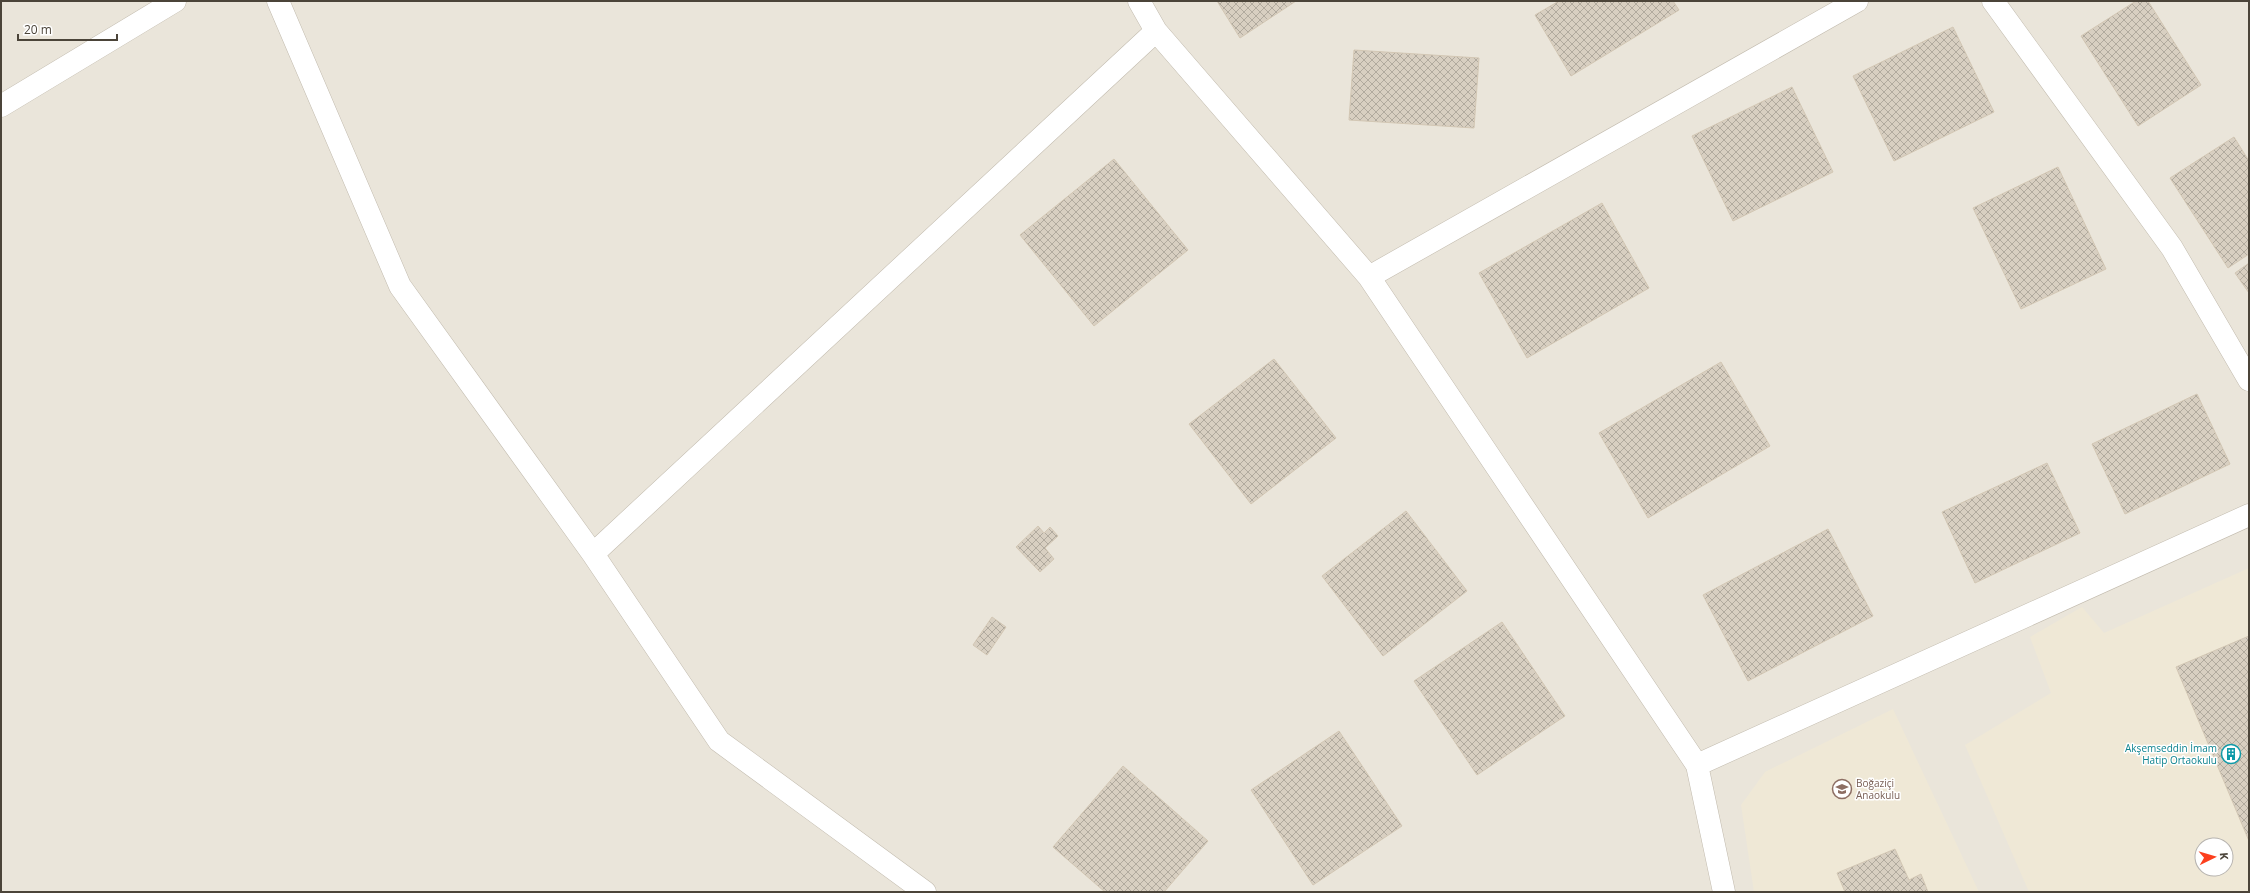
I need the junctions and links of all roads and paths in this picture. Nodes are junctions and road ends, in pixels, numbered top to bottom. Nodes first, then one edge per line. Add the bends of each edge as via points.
1 (176, 1) edge
2 (278, 1) edge
3 (1139, 1) edge
4 (1857, 1) edge
5 (1993, 1) edge
6 (1156, 31) junction
7 (1, 106) edge
8 (1369, 276) junction
9 (2249, 380) edge
10 (2249, 515) edge
11 (593, 554) junction
12 (1697, 765) junction
13 (925, 892) edge
14 (1724, 892) edge

1 - 7 street
2 - 11 street via 400,286
3 - 6 street
4 - 8 street
5 - 9 street via 2172,248
6 - 8 street
6 - 11 street
8 - 12 street
10 - 12 street
11 - 13 street via 718,741
12 - 14 street

